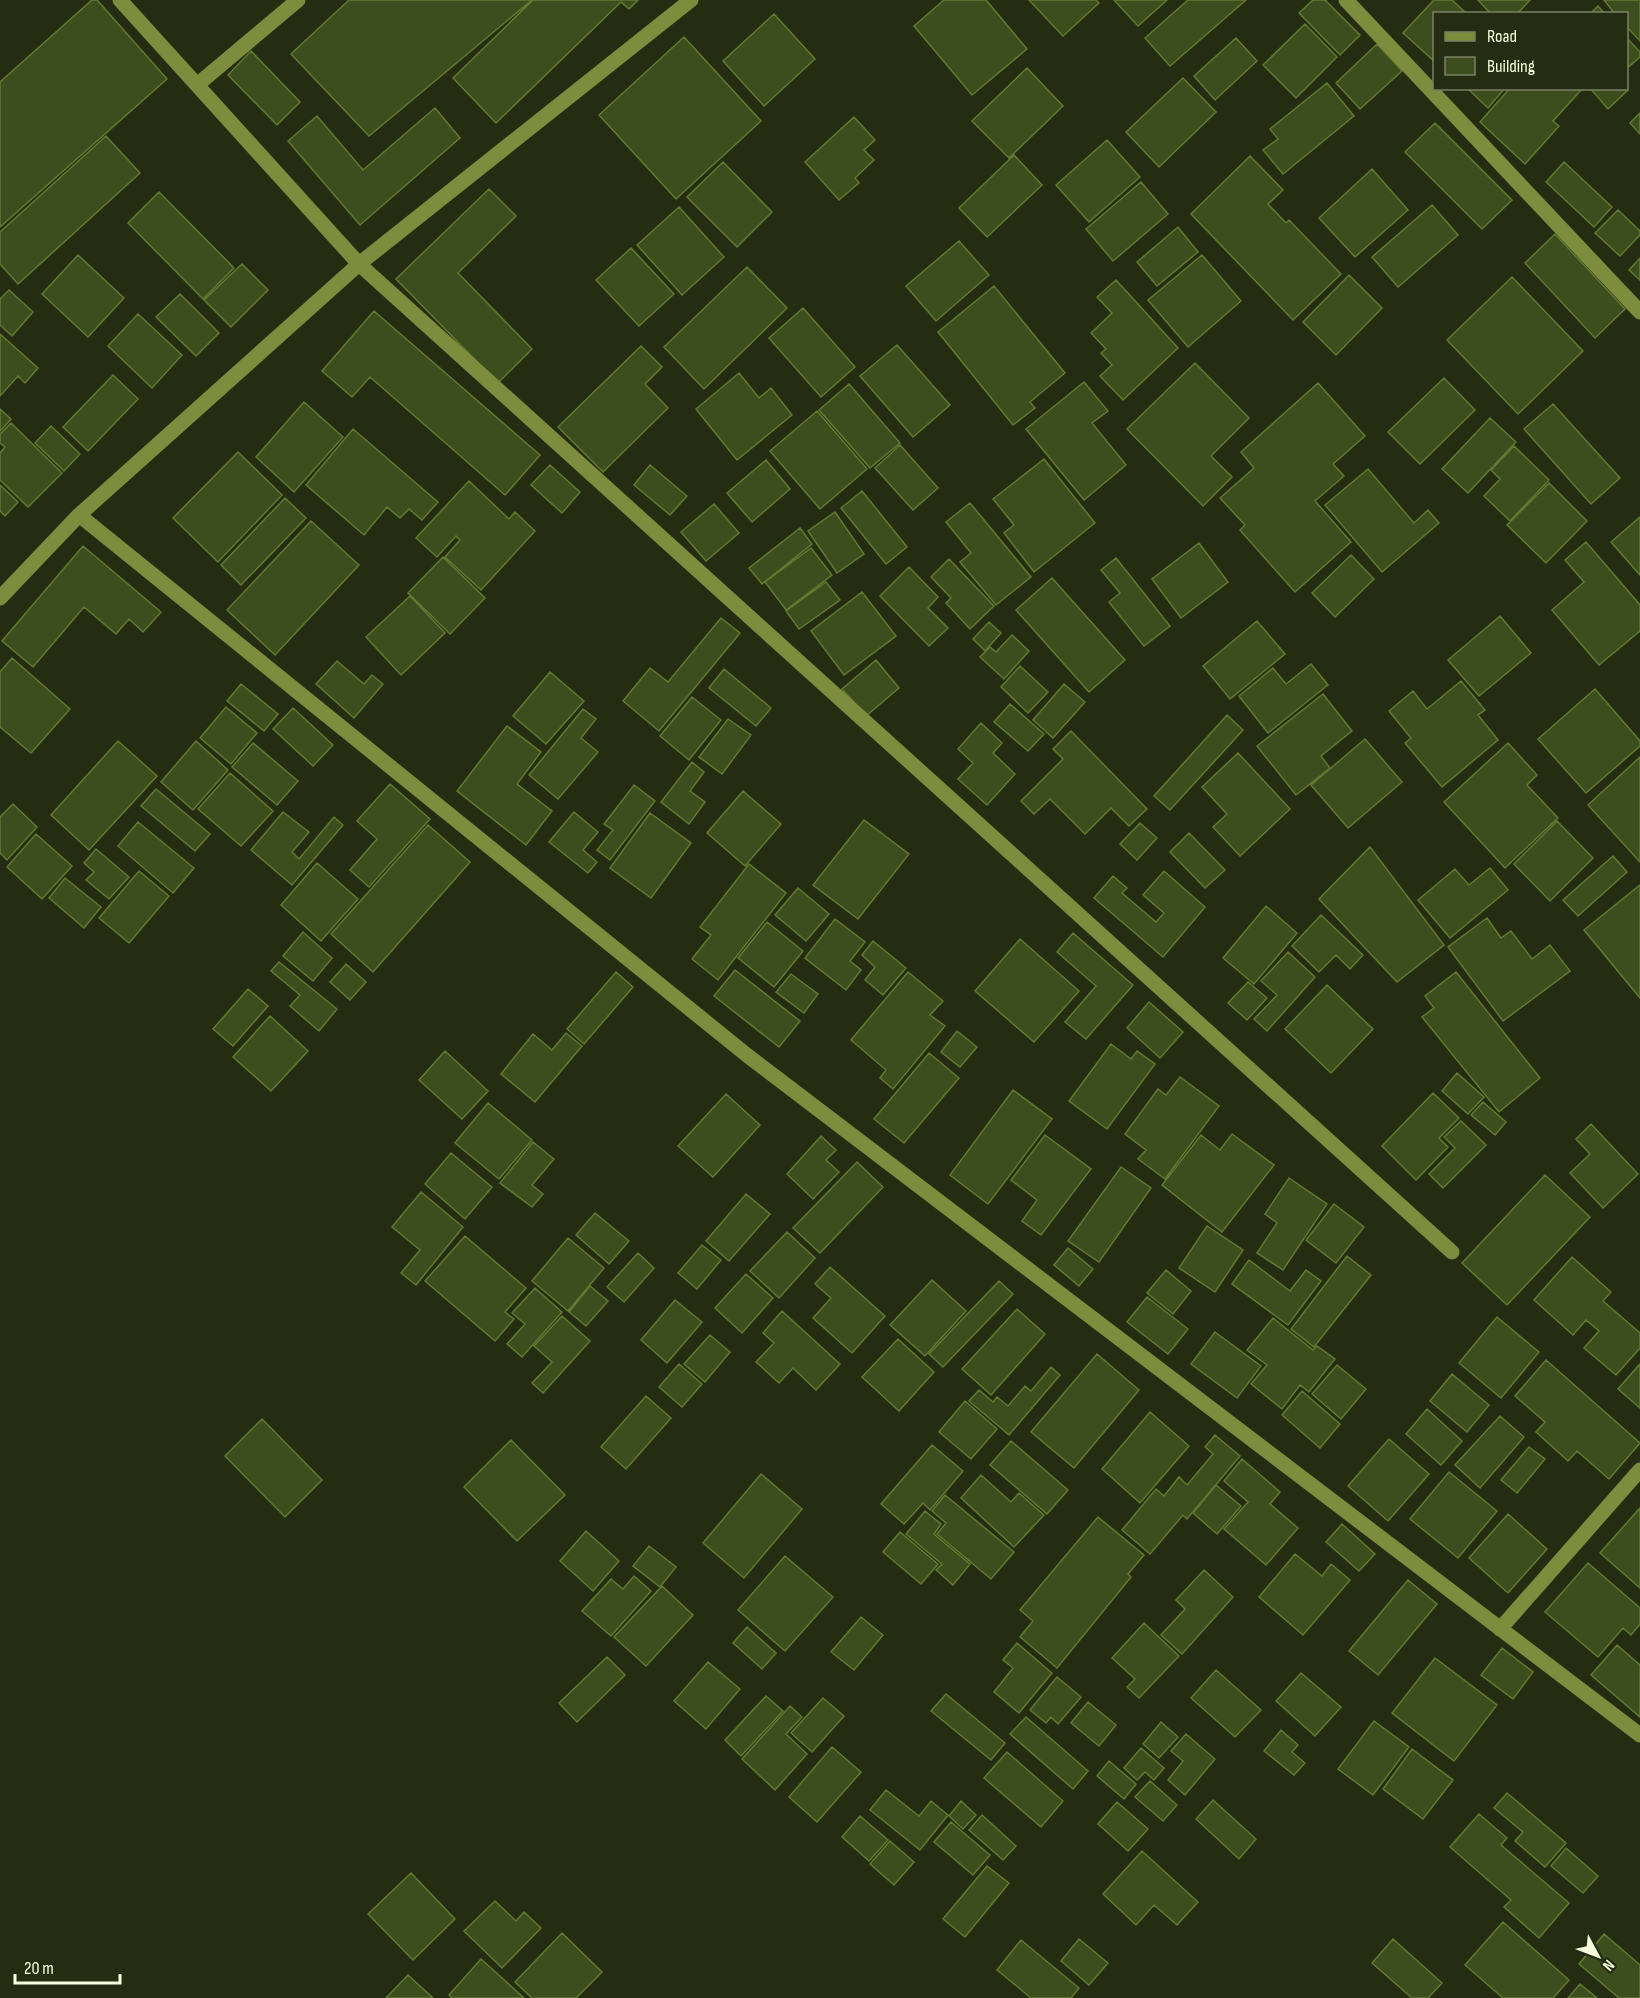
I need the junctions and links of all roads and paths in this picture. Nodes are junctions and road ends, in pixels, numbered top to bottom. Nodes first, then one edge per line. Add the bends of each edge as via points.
1 (120, 0) edge
2 (298, 0) edge
3 (691, 0) edge
4 (1346, 0) edge
5 (196, 85) junction
6 (359, 264) junction
7 (1640, 312) edge
8 (79, 515) junction
9 (0, 598) edge
10 (1452, 1252) dead end
11 (1640, 1470) edge
12 (1500, 1629) junction
13 (1640, 1736) edge

1 - 5 street
2 - 5 street
3 - 6 street
4 - 7 street
5 - 6 street
6 - 8 street
6 - 10 street
8 - 9 street
8 - 12 street via 748,1056
11 - 12 street
12 - 13 street

